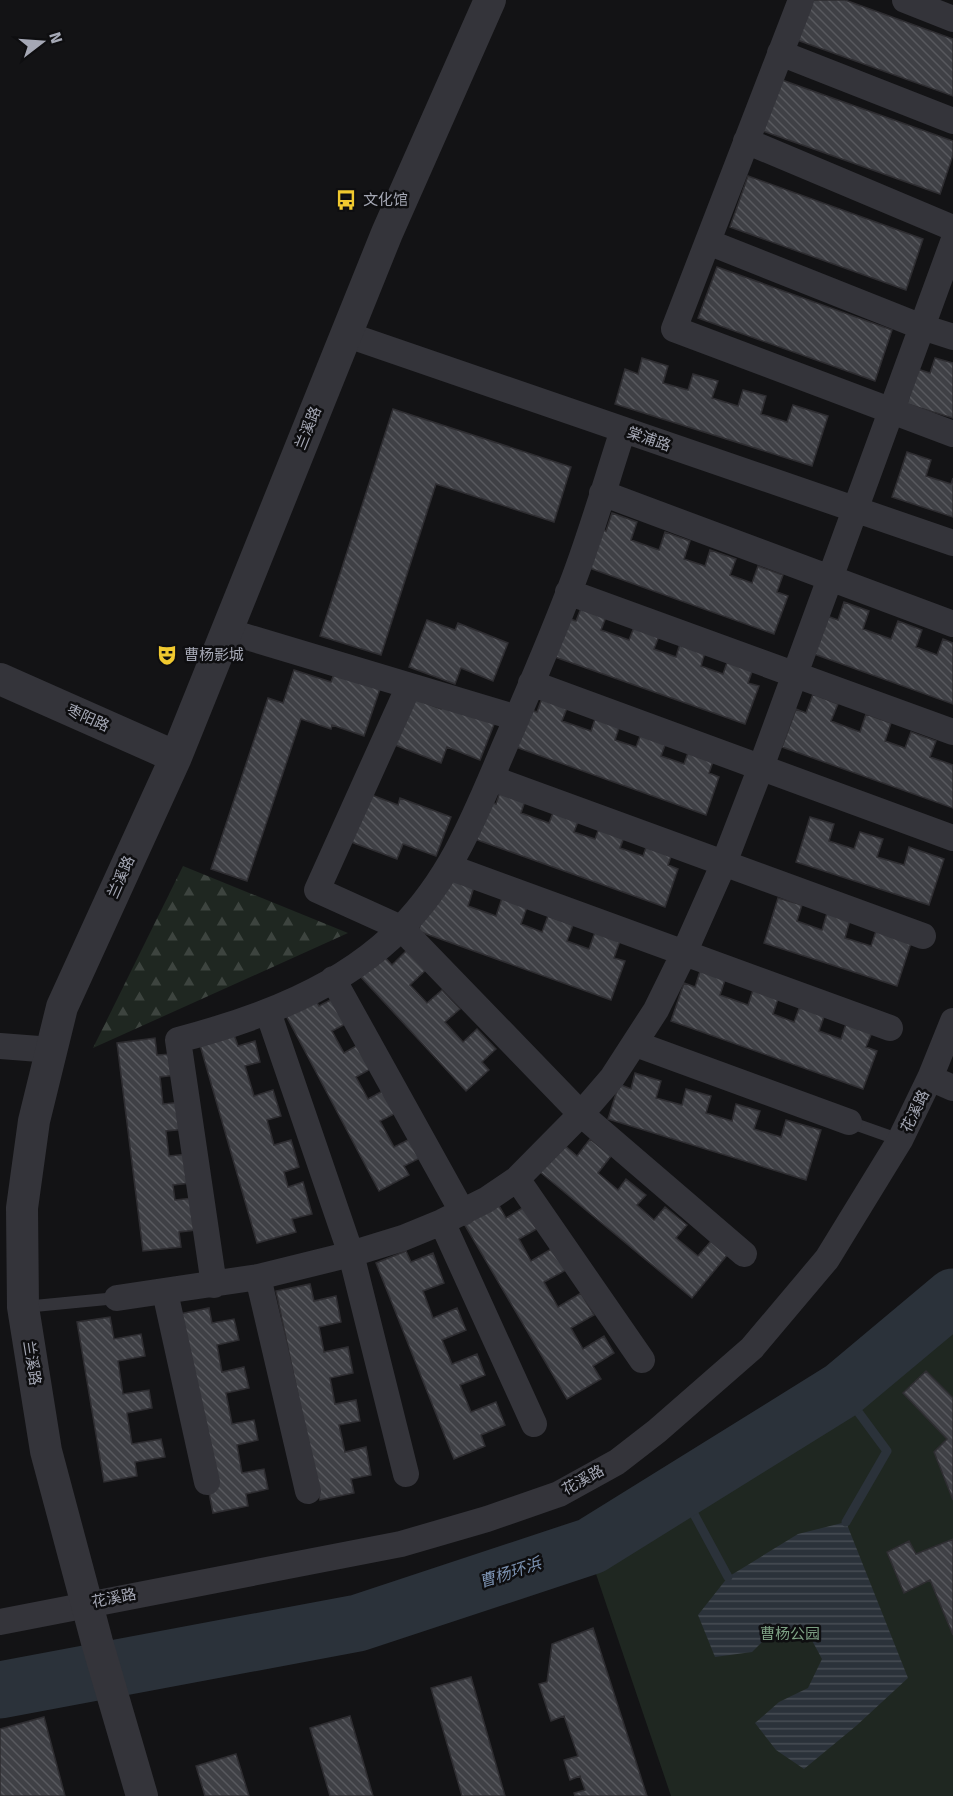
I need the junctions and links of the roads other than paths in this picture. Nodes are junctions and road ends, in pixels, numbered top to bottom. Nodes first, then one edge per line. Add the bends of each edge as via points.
1 (490, 0) edge
2 (801, 0) edge
3 (905, 0) edge
4 (953, 19) edge
5 (780, 53) junction
6 (953, 121) edge
7 (746, 141) junction
8 (953, 228) edge
9 (708, 242) junction
10 (953, 242) edge
11 (921, 327) junction
12 (345, 334) junction
13 (953, 337) edge
14 (891, 411) junction
15 (623, 430) junction
16 (953, 434) edge
17 (602, 493) junction
18 (855, 510) junction
19 (953, 543) edge
20 (830, 579) junction
21 (568, 592) junction
22 (953, 624) edge
23 (227, 631) junction
24 (795, 675) junction
25 (0, 679) edge
26 (531, 683) junction
27 (409, 686) junction
28 (517, 718) junction
29 (953, 732) edge
30 (176, 757) junction
31 (761, 767) junction
32 (491, 778) junction
33 (953, 838) edge
34 (724, 863) junction
35 (449, 867) junction
36 (401, 928) junction
37 (923, 936) dead end
38 (684, 953) junction
39 (333, 980) junction
40 (268, 1012) junction
41 (953, 1021) edge
42 (890, 1028) dead end
43 (636, 1044) junction
44 (0, 1046) edge
45 (52, 1050) junction
46 (942, 1083) edge
47 (581, 1114) junction
48 (849, 1122) joint
49 (900, 1140) junction
50 (517, 1179) junction
51 (453, 1218) junction
52 (351, 1254) junction
53 (744, 1254) dead end
54 (258, 1277) junction
55 (214, 1285) junction
56 (165, 1292) junction
57 (117, 1299) joint
58 (23, 1307) junction
59 (642, 1360) dead end
60 (534, 1424) dead end
61 (406, 1474) dead end
62 (207, 1482) dead end
63 (308, 1491) dead end
64 (87, 1604) junction
65 (0, 1622) edge
66 (142, 1796) edge

1 - 12 street, 兰溪路
2 - 5 street
3 - 4 street
5 - 6 street
5 - 7 street
7 - 8 street
7 - 9 street
9 - 11 street
9 - 14 street via 674,329
10 - 11 street
11 - 13 street
11 - 14 street
12 - 15 street, 棠浦路
12 - 23 street, 兰溪路
14 - 16 street
14 - 18 street
15 - 17 street
15 - 18 street, 棠浦路
17 - 20 street
17 - 21 street
18 - 19 street, 棠浦路
18 - 20 street
20 - 22 street
20 - 24 street
21 - 24 street
21 - 26 street
23 - 27 street
23 - 30 street, 兰溪路
24 - 29 street
24 - 31 street
25 - 30 street, 枣阳路
26 - 28 street
26 - 31 street
27 - 28 street
27 - 36 street via 316,890
28 - 32 street
30 - 45 street, 兰溪路 via 62,1007
31 - 33 street
31 - 34 street
32 - 34 street
32 - 35 street
34 - 37 street
34 - 38 street
35 - 36 street
35 - 38 street
36 - 39 street
36 - 47 street
38 - 42 street
38 - 43 street
39 - 40 street
39 - 51 street
40 - 52 street
40 - 55 street via 178,1040
41 - 46 street, 花溪路
43 - 47 street
43 - 48 street
44 - 45 street
45 - 58 street, 兰溪路 via 34,1121 22,1208
46 - 49 street, 花溪路
47 - 50 street
47 - 53 street
48 - 49 lane
49 - 64 street, 花溪路 via 827,1259 752,1348 616,1462 559,1494 401,1544
50 - 51 street
50 - 59 street
51 - 52 street
51 - 60 street
52 - 54 street
52 - 61 street
54 - 55 street
54 - 63 street
55 - 56 street
56 - 57 street
56 - 62 street
57 - 58 lane
58 - 64 street, 兰溪路 via 46,1451
64 - 65 street, 花溪路
64 - 66 street, 兰溪路

